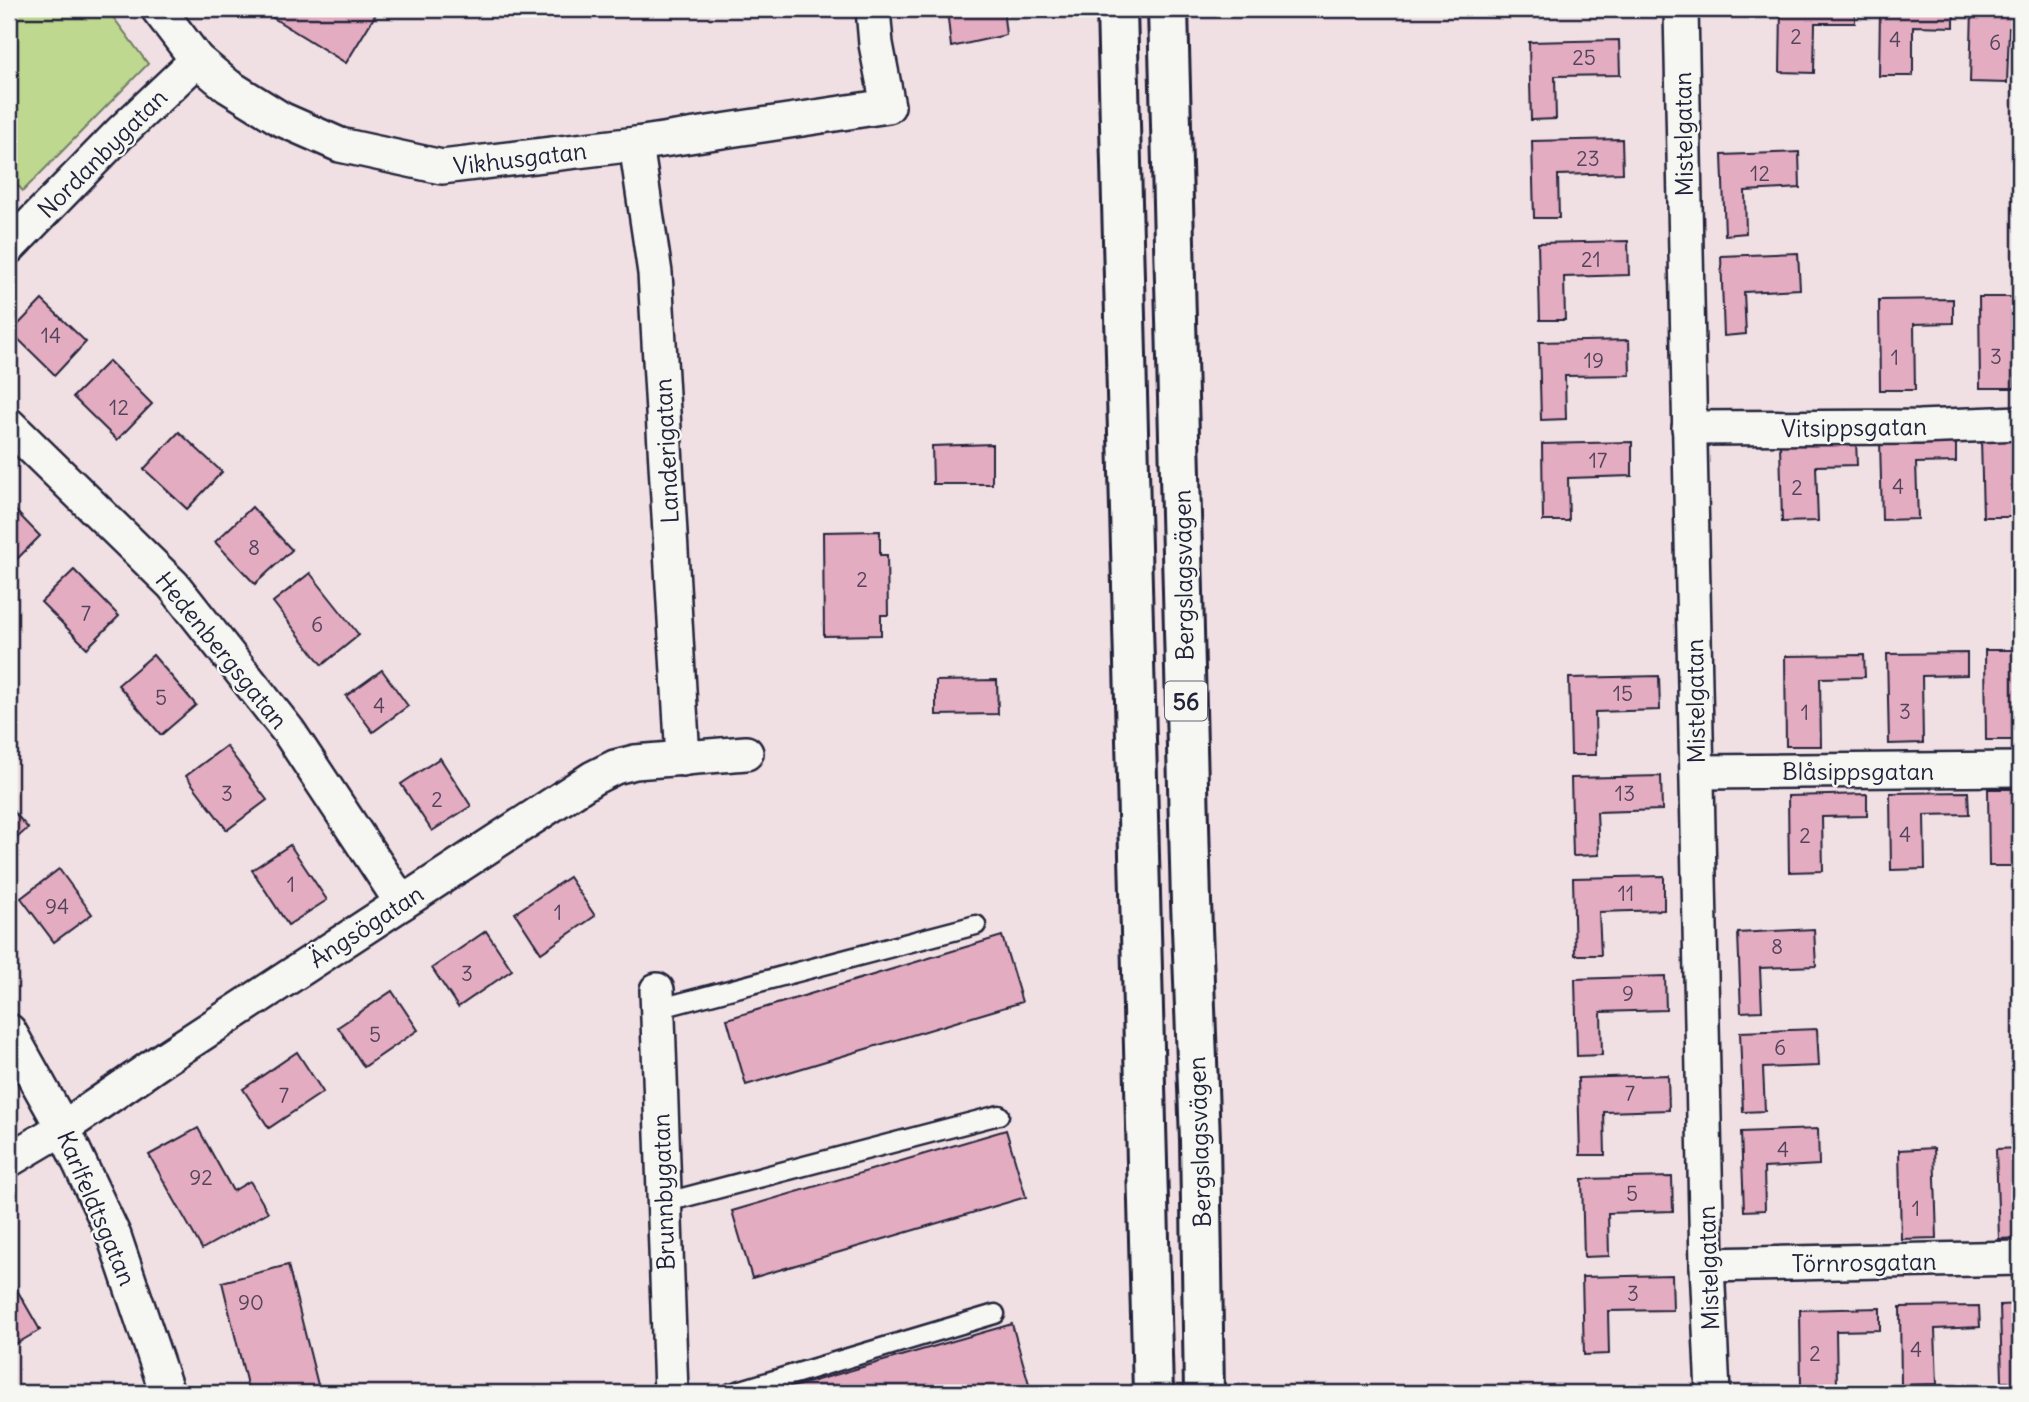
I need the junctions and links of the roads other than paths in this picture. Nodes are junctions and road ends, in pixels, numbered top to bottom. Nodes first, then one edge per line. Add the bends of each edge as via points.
1 (158, 9) edge
2 (873, 9) edge
3 (1117, 9) edge
4 (1168, 9) edge
5 (1681, 9) edge
6 (197, 60) junction
7 (636, 144) junction
8 (9, 247) edge
9 (2020, 423) edge
10 (9, 425) edge
11 (1689, 428) junction
12 (746, 753) dead end
13 (683, 759) junction
14 (2020, 769) edge
15 (1697, 772) junction
16 (402, 903) junction
17 (976, 925) dead end
18 (657, 1000) joint
19 (9, 1031) edge
20 (999, 1115) dead end
21 (63, 1128) junction
22 (9, 1160) edge
23 (663, 1203) junction
24 (2020, 1258) edge
25 (1707, 1265) junction
26 (995, 1314) dead end
27 (167, 1393) edge
28 (671, 1393) edge
29 (730, 1393) edge
30 (1153, 1393) edge
31 (1205, 1393) edge
32 (1713, 1393) edge

1 - 6 street, Vikhusgatan
2 - 7 street, Vikhusgatan via 888,106
3 - 30 highway, Bergslagsvägen / 56
4 - 31 highway, Bergslagsvägen / 56
5 - 11 street, Mistelgatan
6 - 7 street, Vikhusgatan via 281,119 340,145 398,159 442,167
6 - 8 street, Nordanbygatan
7 - 13 street, Landerigatan via 655,273
9 - 11 street, Vitsippsgatan
10 - 16 street, Hedenbergsgatan via 173,585 289,732
11 - 15 street, Mistelgatan
12 - 13 street, Ängsögatan
13 - 16 street, Ängsögatan via 635,762 593,778
14 - 15 street, Blåsippsgatan
15 - 25 street, Mistelgatan
16 - 21 street, Ängsögatan
17 - 18 lane
18 - 23 street, Brunnbygatan
19 - 21 street, Karlfeldtsgatan
20 - 23 lane
21 - 22 street, Ängsögatan
21 - 27 street, Karlfeldtsgatan via 114,1236
23 - 28 street, Brunnbygatan
24 - 25 street, Törnrosgatan
25 - 32 street, Mistelgatan
26 - 29 lane

